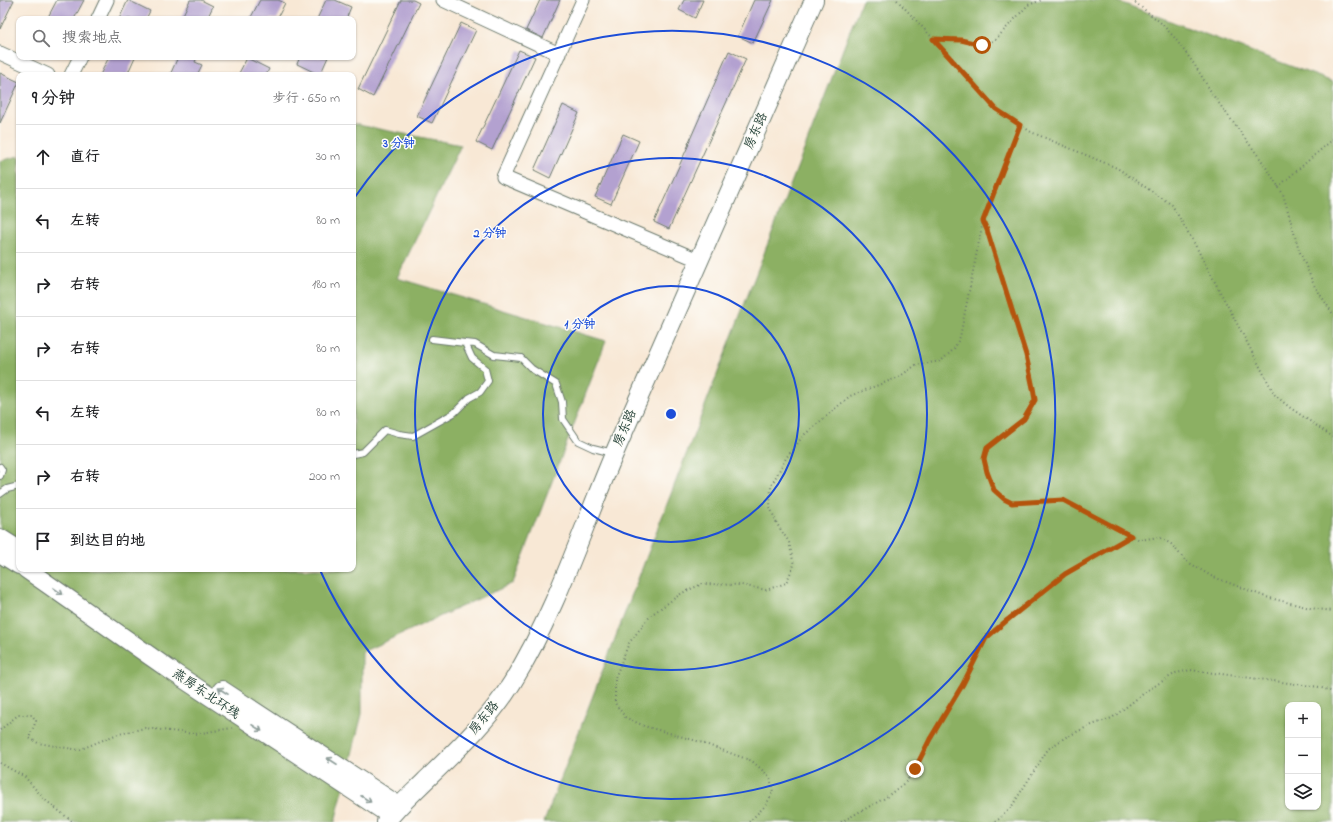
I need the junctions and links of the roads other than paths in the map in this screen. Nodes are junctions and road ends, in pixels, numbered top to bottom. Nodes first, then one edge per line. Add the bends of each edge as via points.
1 (107, 0) edge
2 (442, 0) edge
3 (583, 0) edge
4 (814, 0) edge
5 (99, 16) edge
6 (0, 53) edge
7 (559, 54) junction
8 (78, 60) edge
9 (41, 72) edge
10 (72, 72) edge
11 (698, 260) junction
12 (432, 338) dead end
13 (465, 343) junction
14 (356, 453) edge
15 (614, 454) junction
16 (0, 467) edge
17 (0, 476) edge
18 (16, 487) edge
19 (0, 494) edge
20 (0, 538) edge
21 (16, 548) edge
22 (0, 553) edge
23 (16, 563) edge
24 (30, 572) edge
25 (52, 572) edge
26 (392, 814) edge

1 - 5 street
2 - 7 street
3 - 7 street
4 - 11 main road, 房东路
6 - 9 street
7 - 11 street via 503,177
8 - 10 street
11 - 15 main road, 房东路
12 - 13 lane
13 - 14 lane via 472,358 485,369 488,381 480,392 469,398 454,413 413,436 386,430 363,452
13 - 15 lane via 475,344 494,355 521,358 532,369 556,384 562,402 563,419 578,441
15 - 26 main road, 房东路 via 537,637 511,685 480,725
16 - 17 lane
18 - 19 lane
20 - 21 main road
22 - 23 main road
24 -> 26 main road, 燕房东北环线 via 170,670
26 -> 25 main road, 燕房东北环线

